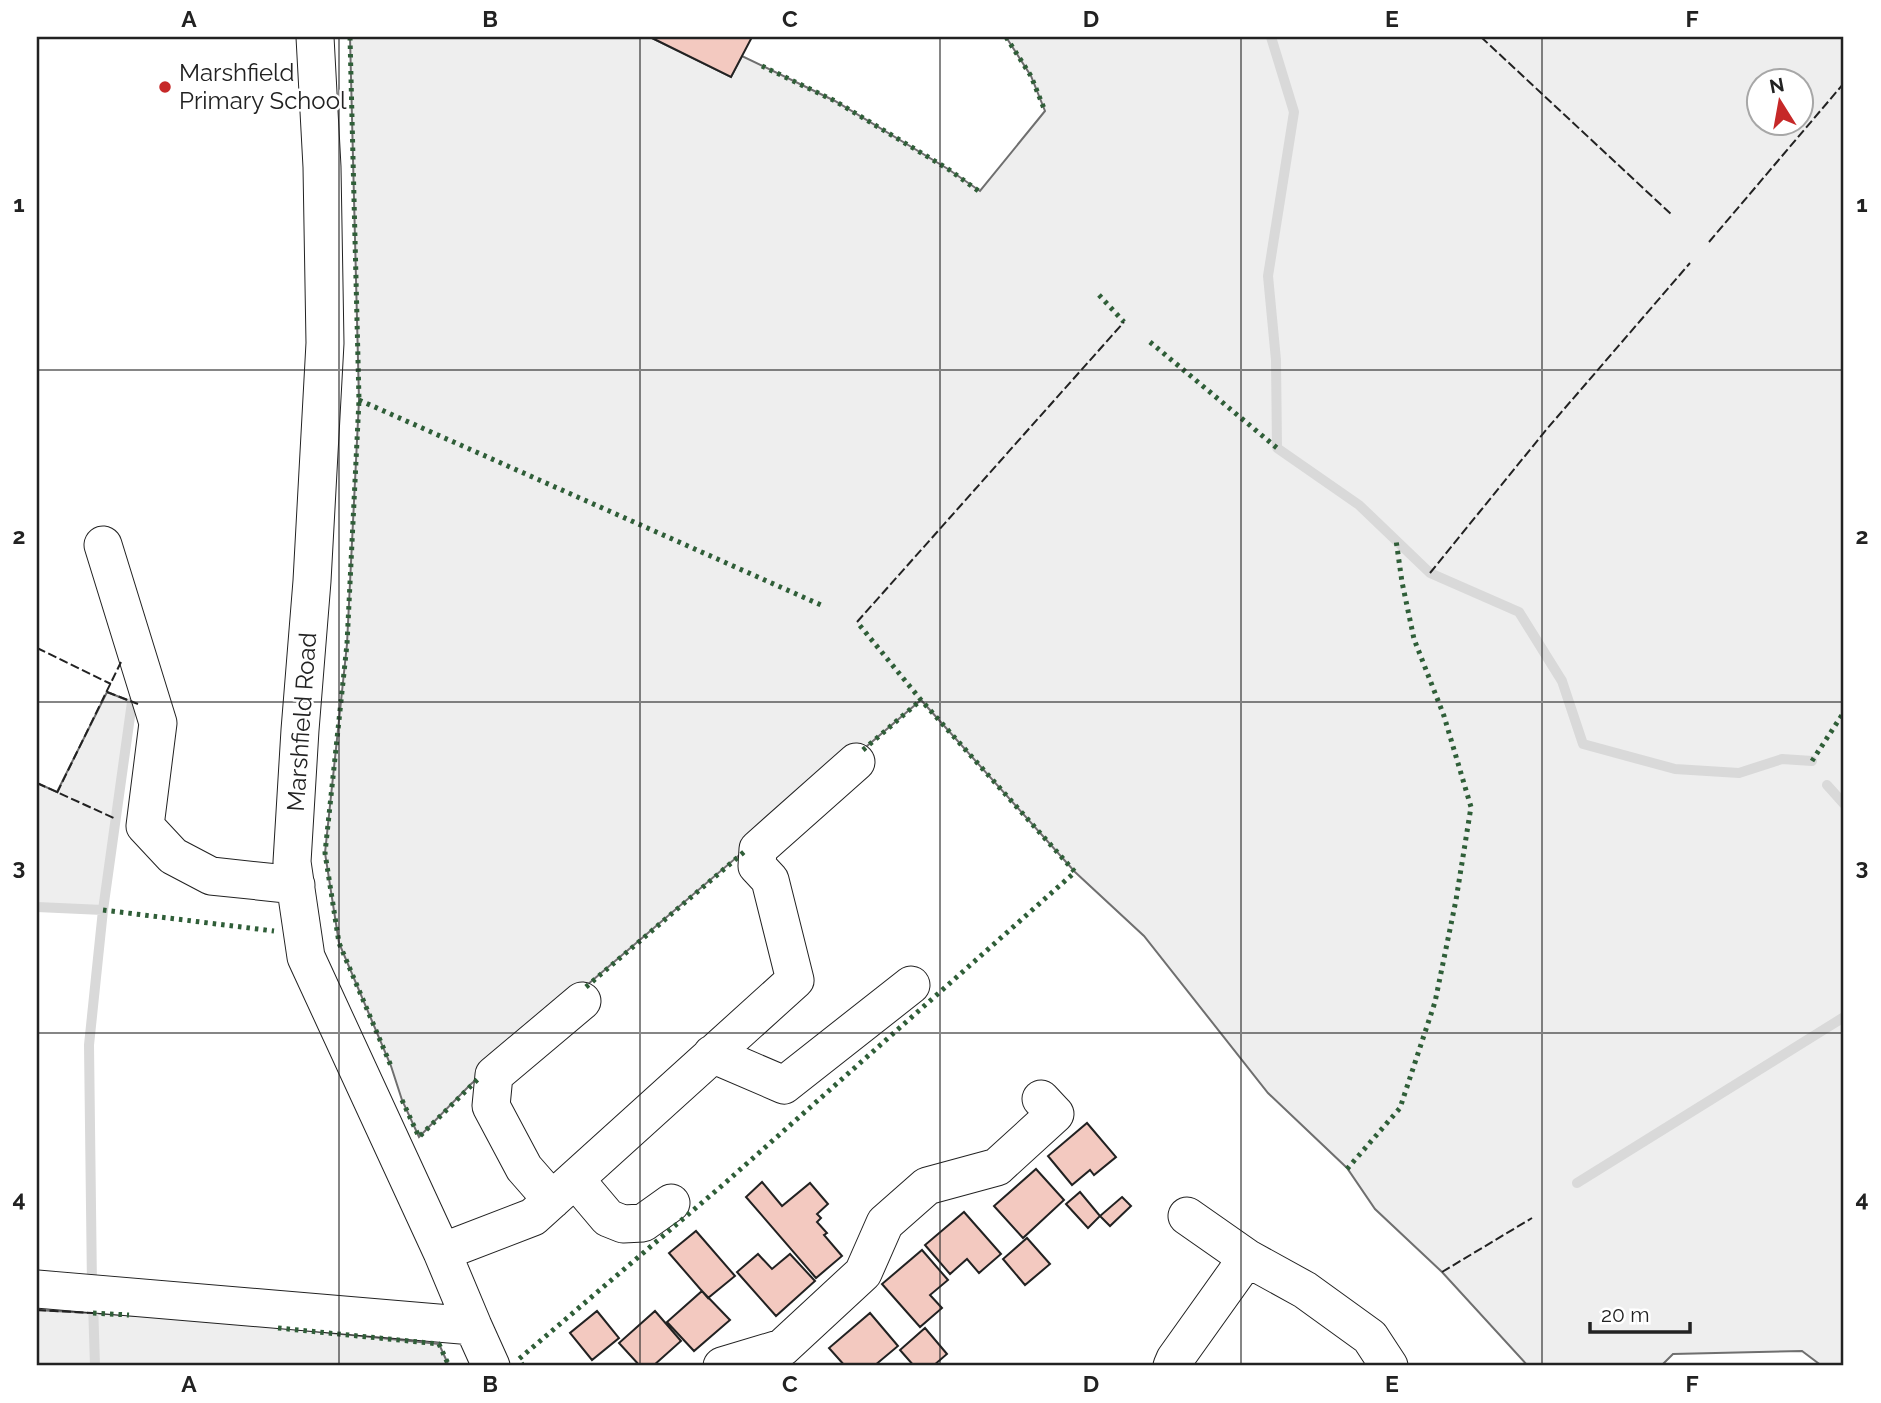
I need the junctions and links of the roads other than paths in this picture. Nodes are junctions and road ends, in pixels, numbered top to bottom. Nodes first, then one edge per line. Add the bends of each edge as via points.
1 (315, 37) edge
2 (103, 545) dead end
3 (856, 762) dead end
4 (296, 885) junction
5 (911, 985) dead end
6 (582, 1001) dead end
7 (712, 1054) junction
8 (1041, 1099) dead end
9 (564, 1189) junction
10 (671, 1203) dead end
11 (1187, 1216) dead end
12 (442, 1252) junction
13 (1247, 1258) junction
14 (37, 1289) edge
15 (472, 1326) junction
16 (492, 1366) edge
17 (722, 1366) edge
18 (1171, 1366) edge
19 (1389, 1366) edge

1 - 4 street, Marshfield Road via 326,343 292,862
2 - 4 street via 158,723 145,826 173,856 211,876
3 - 7 street via 758,849 757,866 770,880 795,980
4 - 12 street, Marshfield Road via 306,957
5 - 7 street via 784,1084
6 - 9 street via 494,1075 491,1106 524,1168
7 - 9 street
8 - 17 street via 1055,1114 998,1167 927,1186 885,1223 863,1273 782,1348
9 - 10 street via 623,1224 643,1223
9 - 12 street via 533,1217
11 - 13 street
12 - 15 street, Marshfield Road
13 - 18 street
13 - 19 street via 1305,1290 1370,1337
14 - 15 street
15 - 16 street, Marshfield Road

